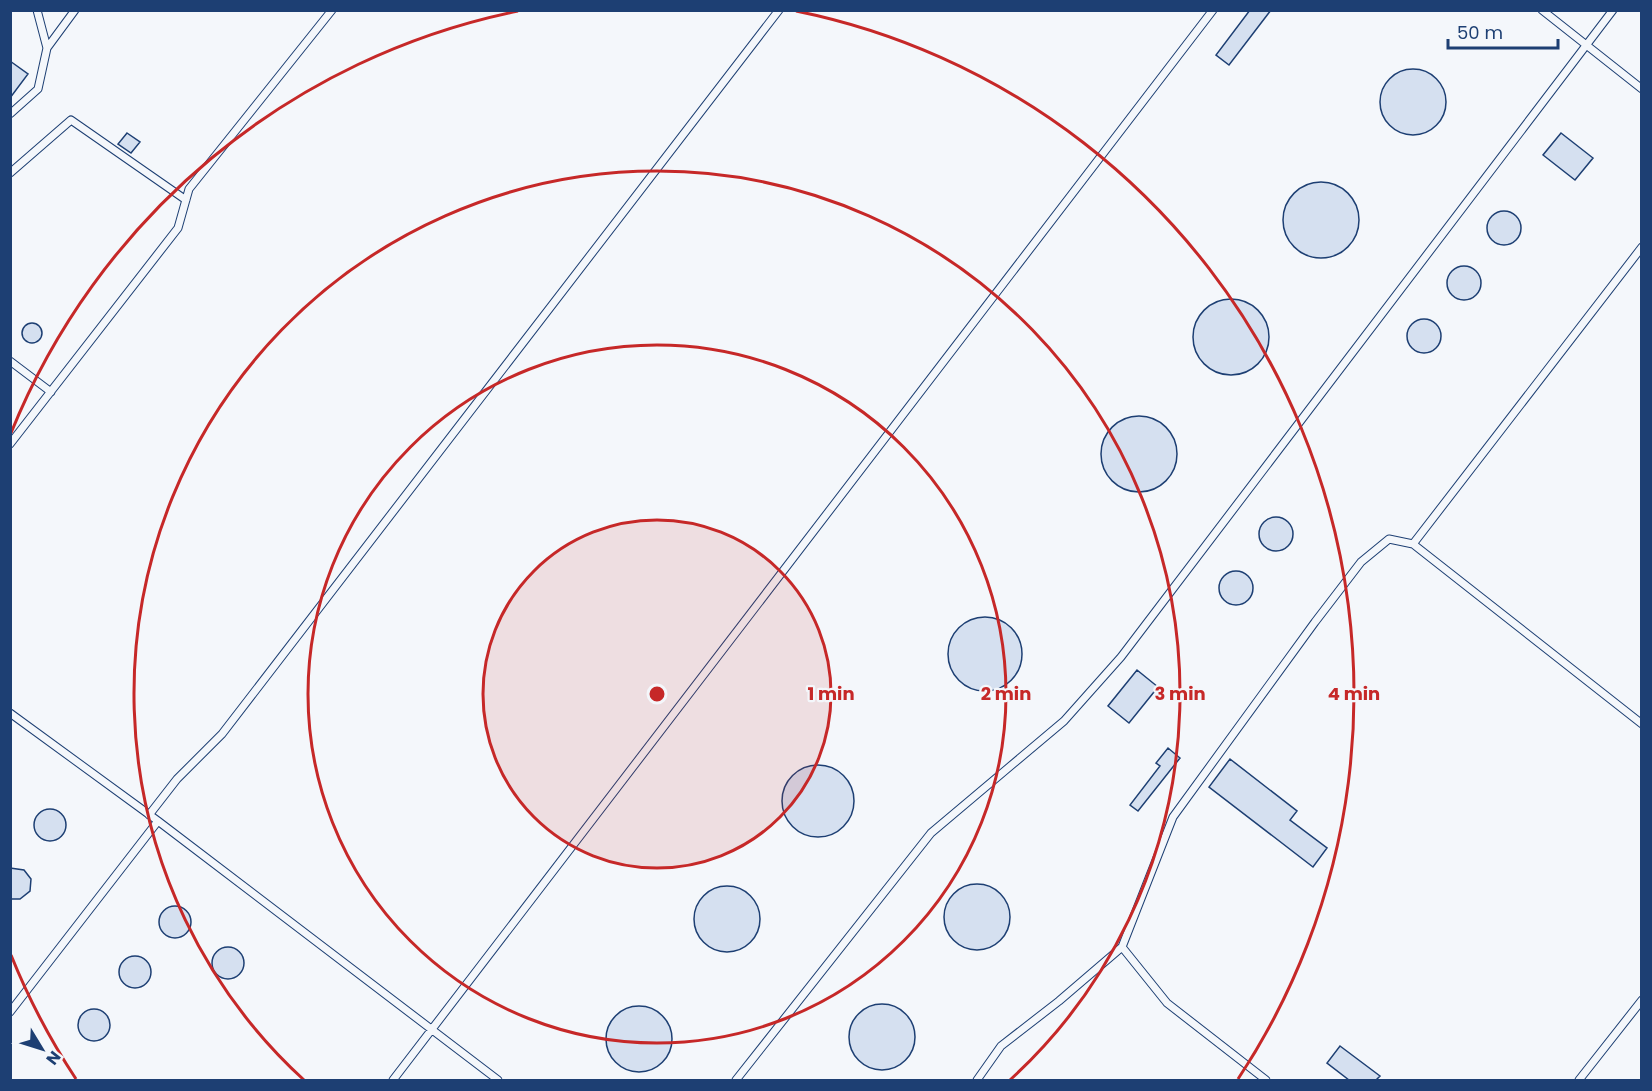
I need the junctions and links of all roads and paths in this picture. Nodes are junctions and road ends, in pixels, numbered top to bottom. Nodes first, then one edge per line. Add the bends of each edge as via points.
1 (37, 10) edge
2 (75, 10) edge
3 (332, 10) edge
4 (779, 10) edge
5 (1213, 10) edge
6 (1542, 10) edge
7 (1612, 10) edge
8 (1586, 45) junction
9 (47, 48) junction
10 (1641, 89) edge
11 (10, 114) edge
12 (10, 173) edge
13 (186, 200) junction
14 (1641, 246) edge
15 (10, 361) edge
16 (51, 392) junction
17 (10, 444) edge
18 (1413, 544) junction
19 (10, 713) edge
20 (1641, 724) edge
21 (149, 815) junction
22 (158, 821) junction
23 (1122, 947) junction
24 (1641, 1000) edge
25 (10, 1012) edge
26 (433, 1029) junction
27 (393, 1080) edge
28 (498, 1080) edge
29 (736, 1080) edge
30 (977, 1080) edge
31 (1266, 1080) edge
32 (1579, 1080) edge

1 - 9 lane
2 - 9 lane
3 - 13 lane via 189,189
4 - 21 lane via 222,734 177,779
5 - 26 lane
6 - 8 lane
7 - 8 lane
8 - 10 lane
8 - 29 lane via 1121,657 1064,721 931,832
9 - 11 lane via 38,89
12 - 13 lane via 71,120
13 - 16 lane via 178,228
14 - 18 lane
15 - 16 lane
16 - 17 lane
18 - 20 lane
18 - 23 lane via 1389,539 1361,562 1254,704 1173,817
19 - 21 lane
21 - 22 lane
22 - 25 lane
22 - 26 lane
23 - 30 lane via 1001,1046
23 - 31 lane via 1167,1003
24 - 32 lane
26 - 27 lane
26 - 28 lane

